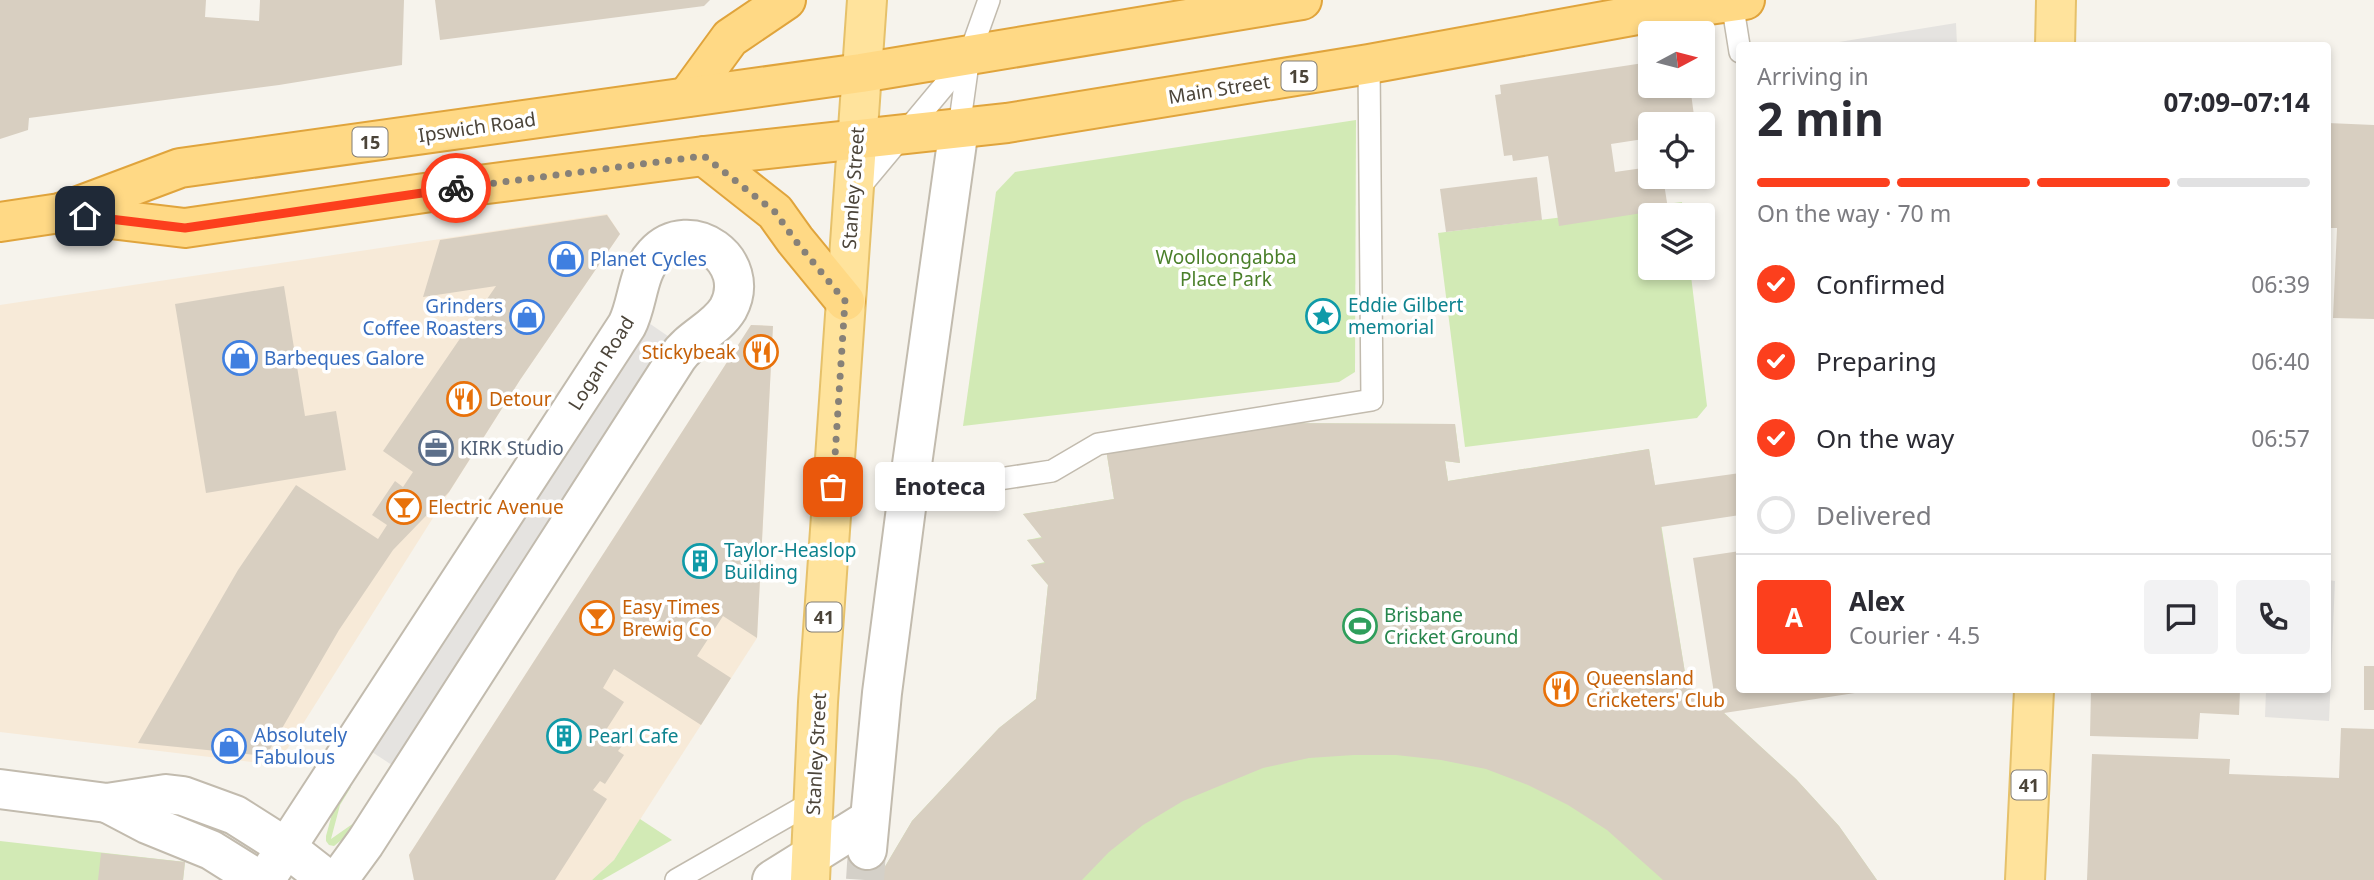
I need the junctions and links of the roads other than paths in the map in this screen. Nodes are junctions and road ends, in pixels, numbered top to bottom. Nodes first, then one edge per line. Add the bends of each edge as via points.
1 (786, 0) edge
2 (867, 0) edge
3 (989, 0) edge
4 (1302, 0) edge
5 (2056, 0) edge
6 (1738, 1) edge
7 (1740, 42) edge
8 (2056, 42) edge
9 (969, 56) junction
10 (1369, 64) junction
11 (861, 73) junction
12 (687, 97) junction
13 (959, 128) junction
14 (903, 135) junction
15 (856, 139) junction
16 (704, 156) junction
17 (852, 196) junction
18 (60, 213) junction
19 (0, 222) edge
20 (845, 301) junction
21 (908, 492) junction
22 (2034, 693) edge
23 (0, 789) edge
24 (814, 801) junction
25 (107, 803) junction
26 (287, 848) junction
27 (811, 868) edge
28 (258, 880) edge
29 (265, 880) edge
30 (328, 880) edge
31 (338, 880) edge
32 (676, 880) edge
33 (772, 880) edge
34 (2025, 880) edge

1 - 12 highway via 730,37
2 - 11 main road, Stanley Street / 41
3 - 9 lane
4 - 9 highway, 15
5 - 8 main road
6 - 7 lane
6 - 10 highway, Main Street / 15
9 - 11 highway, 15
9 - 13 lane
9 - 14 lane
10 - 13 highway, Main Street / 15
10 - 21 lane via 1372,400 1098,444 1052,471
11 - 12 highway, Ipswich Road / 15
11 - 15 main road, Stanley Street / 41
12 - 18 highway, Ipswich Road / 15 via 180,168
13 - 14 highway, Main Street / 15
13 - 21 street
14 - 15 highway, Main Street / 15
14 - 17 lane
15 - 16 highway, Ipswich Road / 15
15 - 17 main road, Stanley Street / 41
16 - 18 highway, Ipswich Road / 15 via 185,228
16 - 20 highway via 775,212
17 - 20 main road, Stanley Street / 41
18 - 19 highway, Ipswich Road / 15
20 - 24 main road, Stanley Street / 41
21 - 27 street via 867,835
22 - 34 main road, 41
23 - 25 street
24 - 27 main road, Stanley Street / 41
24 - 32 lane
25 - 26 street via 166,794 183,796 235,816
25 - 28 street via 211,850
26 - 29 street, Logan Road
26 - 30 street
26 - 31 street, Logan Road via 627,325 651,257 678,240 709,244 730,266 733,289 727,310 683,349
27 - 33 street

